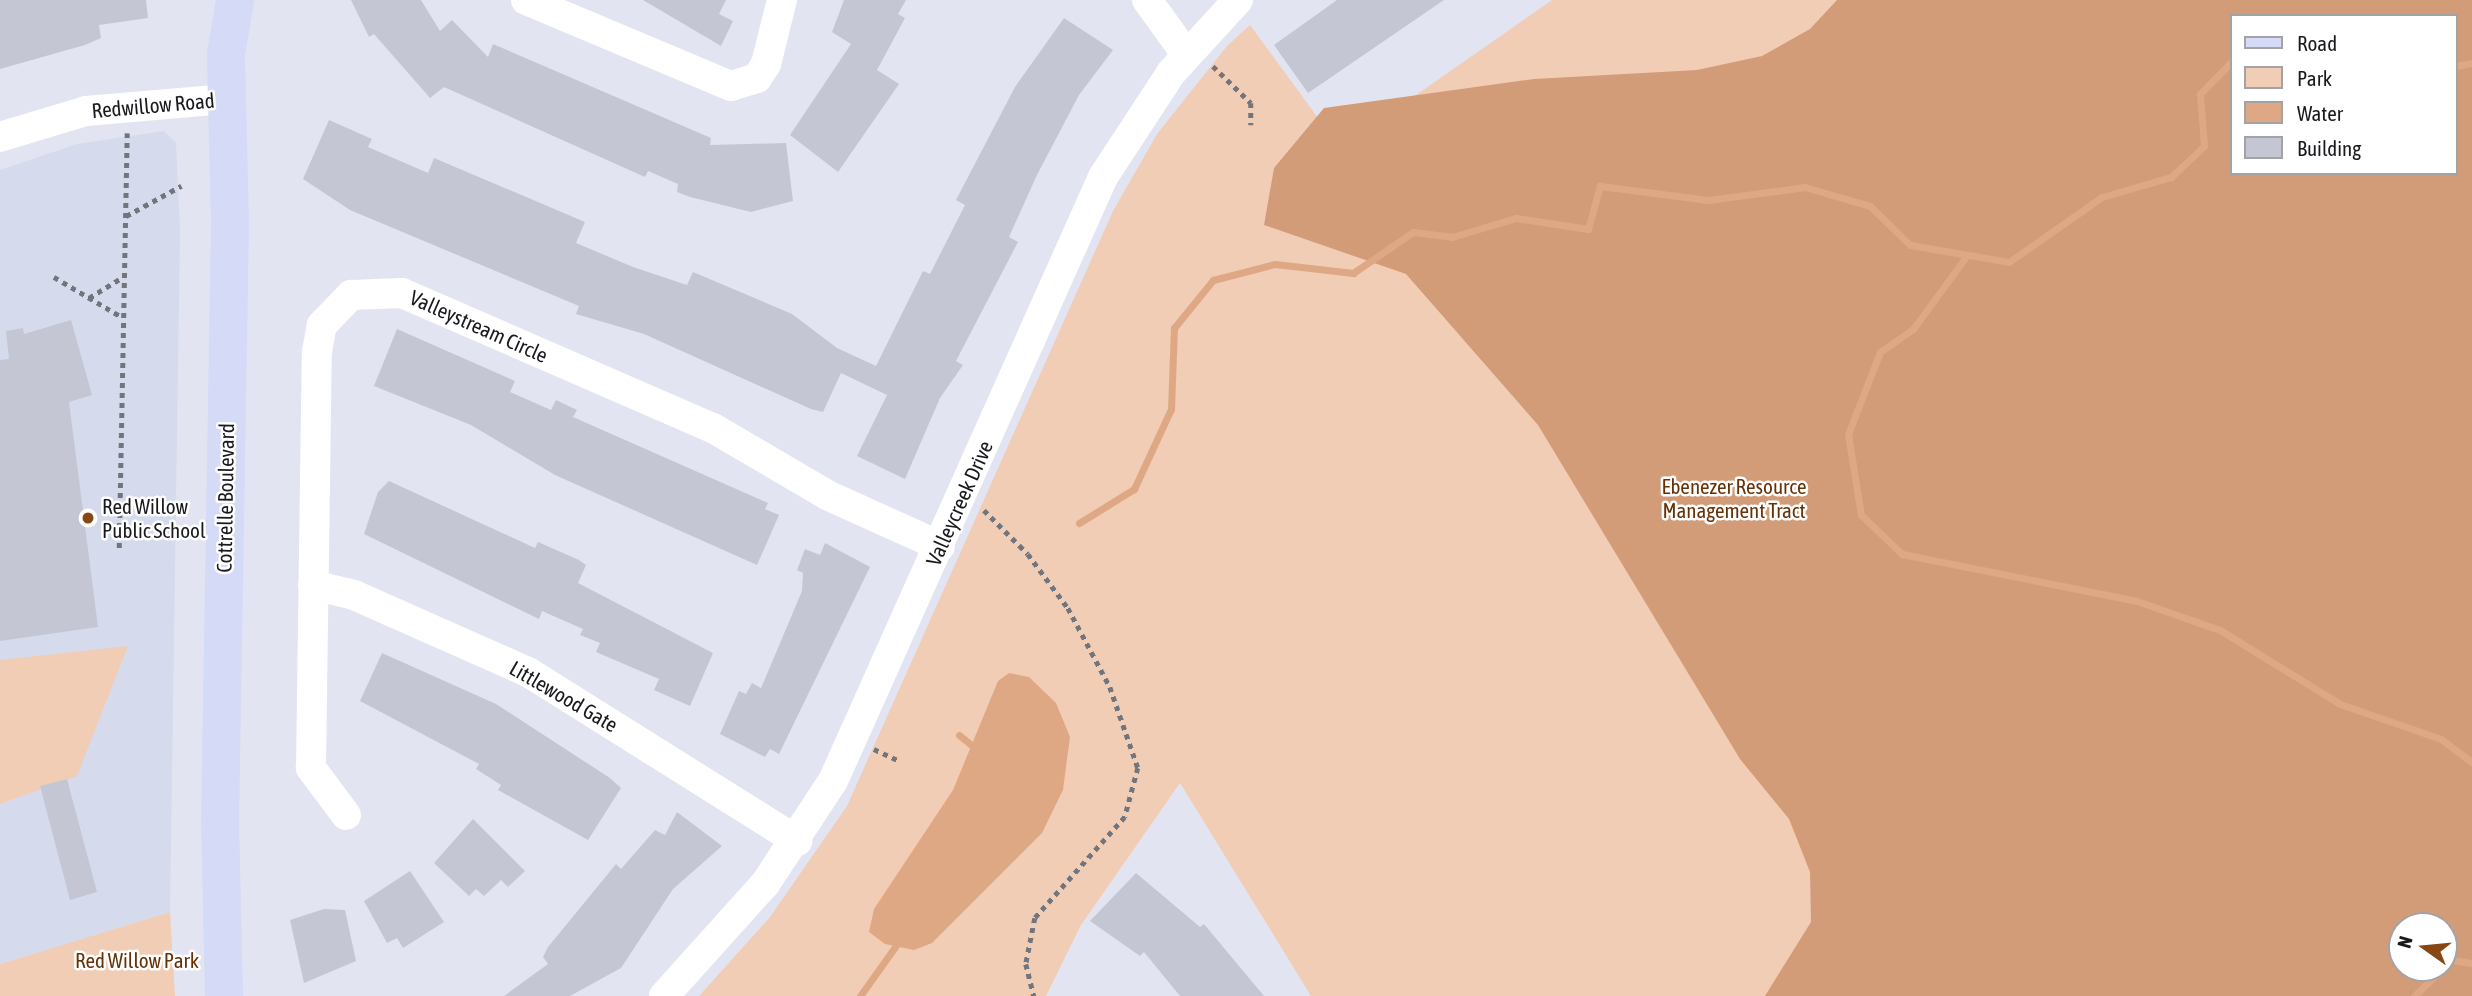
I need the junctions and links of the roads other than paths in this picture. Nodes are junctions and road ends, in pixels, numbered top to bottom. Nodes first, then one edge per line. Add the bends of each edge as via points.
1 (235, 0) edge
2 (526, 0) edge
3 (782, 0) edge
4 (1147, 0) edge
5 (1222, 5) edge
6 (1198, 58) junction
7 (227, 99) junction
8 (0, 137) edge
9 (940, 546) junction
10 (313, 585) junction
11 (346, 815) dead end
12 (797, 841) junction
13 (224, 996) edge
14 (664, 996) edge

1 - 7 main road, Cottrelle Boulevard
2 - 3 street via 731,86 757,78 766,64
4 - 6 street
5 - 6 street, Valleycreek Drive
6 - 9 street, Valleycreek Drive via 1102,177
7 - 8 street, Redwillow Road via 97,109
7 - 13 main road, Cottrelle Boulevard
9 - 10 street, Valleystream Circle via 827,495 713,428 402,293 373,290 335,307 322,325
9 - 12 street, Valleycreek Drive via 855,741
10 - 11 street, Valleystream Circle via 311,768
10 - 12 street, Littlewood Gate via 354,595 527,671
12 - 14 street, Valleycreek Drive

